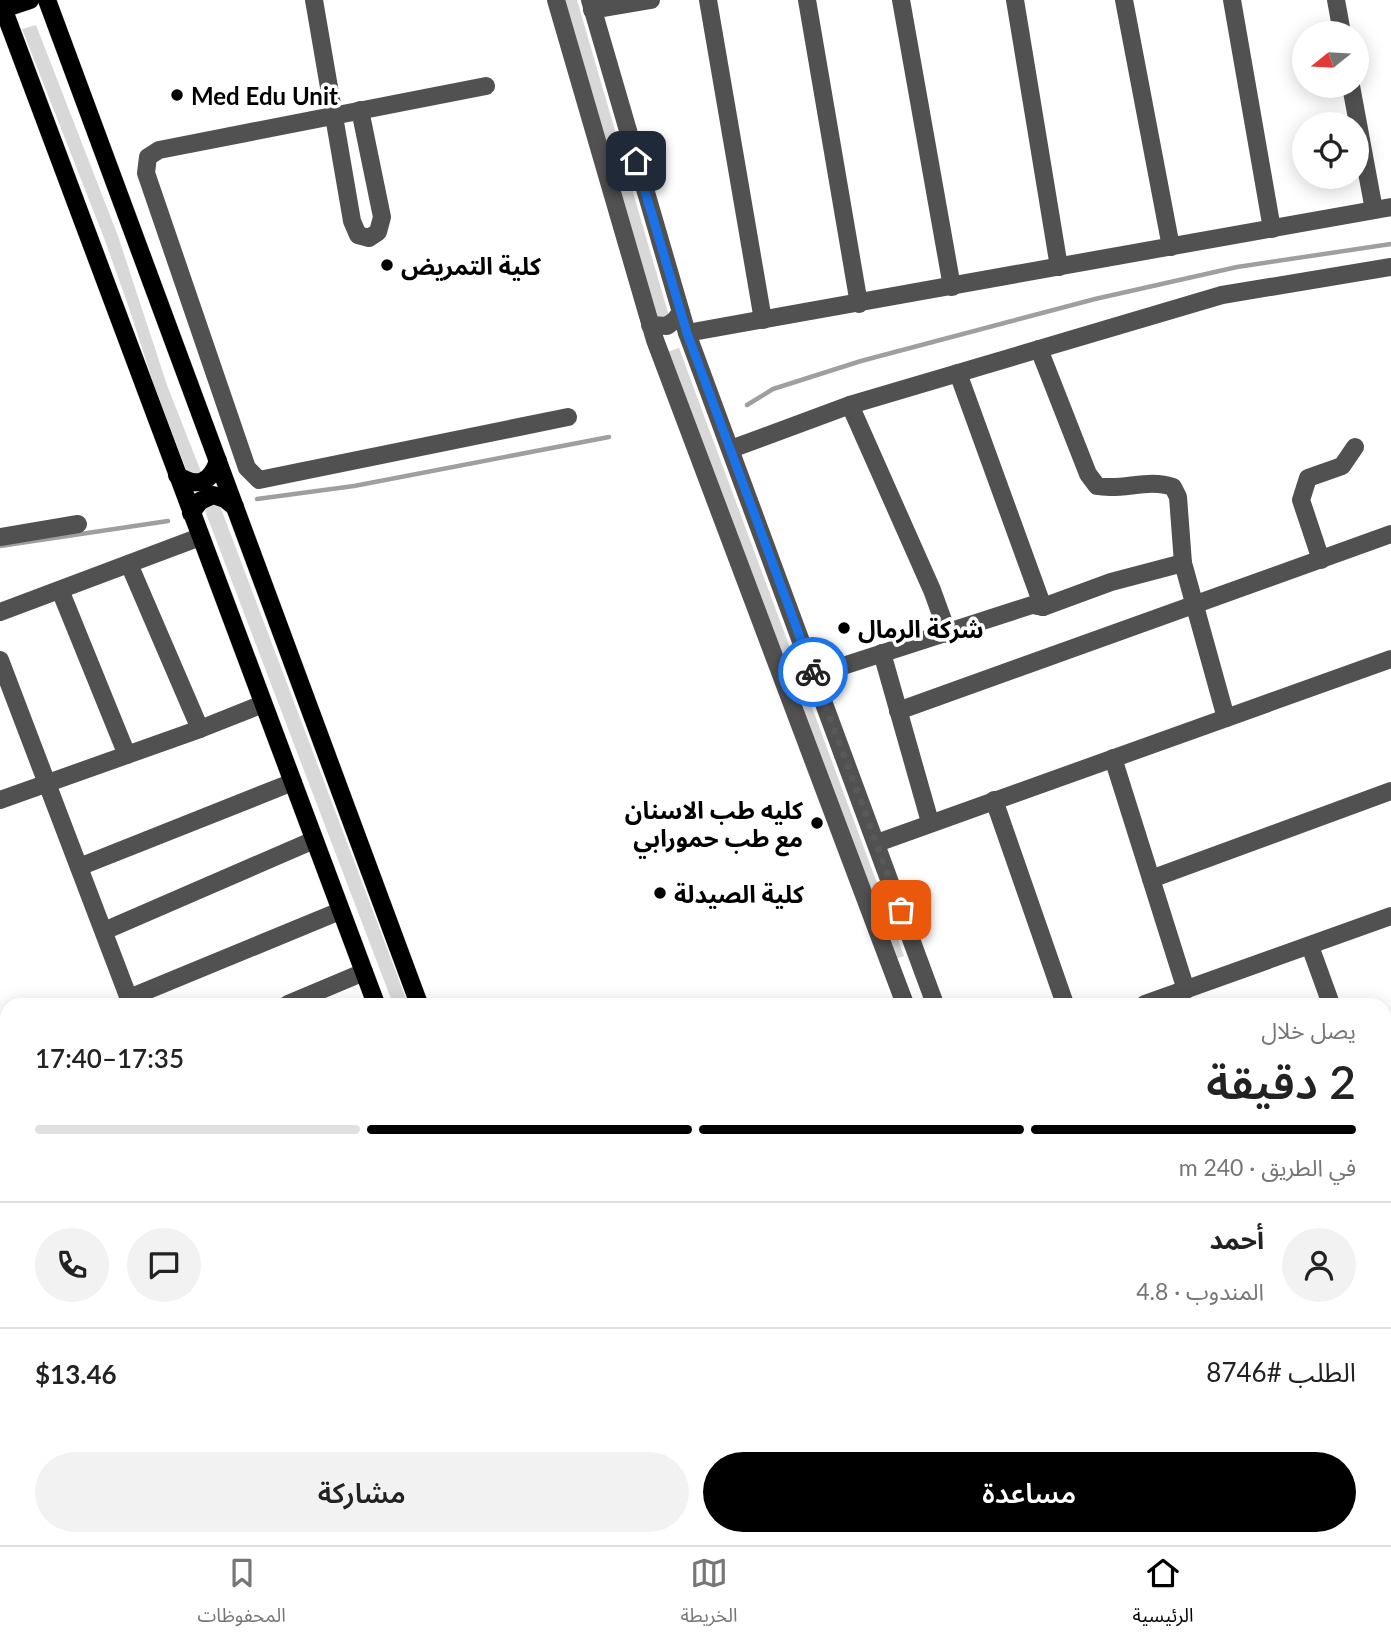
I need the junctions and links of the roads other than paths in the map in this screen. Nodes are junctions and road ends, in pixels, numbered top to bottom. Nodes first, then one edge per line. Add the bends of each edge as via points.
1 (30, 0) edge
2 (47, 0) edge
3 (314, 0) edge
4 (556, 0) edge
5 (651, 0) edge
6 (708, 0) edge
7 (807, 0) edge
8 (901, 0) edge
9 (1016, 0) edge
10 (1124, 0) edge
11 (1232, 0) edge
12 (1336, 0) edge
13 (591, 5) edge
14 (1, 6) edge
15 (1340, 21) edge
16 (486, 86) dead end
17 (1355, 98) edge
18 (360, 110) junction
19 (332, 114) junction
20 (1383, 209) edge
21 (1272, 229) junction
22 (1171, 247) junction
23 (1059, 267) junction
24 (1391, 267) edge
25 (952, 287) junction
26 (859, 304) junction
27 (681, 312) junction
28 (763, 320) junction
29 (650, 325) junction
30 (690, 341) junction
31 (1039, 349) junction
32 (661, 357) junction
33 (958, 373) junction
34 (850, 405) junction
35 (568, 417) dead end
36 (1355, 447) dead end
37 (731, 449) junction
38 (218, 461) junction
39 (177, 475) junction
40 (235, 507) junction
41 (191, 513) junction
42 (78, 524) dead end
43 (1391, 534) edge
44 (0, 537) edge
45 (200, 537) junction
46 (1321, 560) junction
47 (1183, 563) junction
48 (130, 564) junction
49 (60, 590) junction
50 (1193, 606) junction
51 (1043, 607) junction
52 (0, 612) edge
53 (948, 634) junction
54 (882, 653) junction
55 (1391, 659) edge
56 (0, 660) edge
57 (814, 675) junction
58 (263, 704) junction
59 (898, 711) junction
60 (1226, 718) junction
61 (200, 729) junction
62 (127, 755) junction
63 (1112, 758) junction
64 (293, 782) junction
65 (48, 783) junction
66 (1391, 791) edge
67 (0, 800) edge
68 (994, 800) junction
69 (930, 822) junction
70 (314, 840) junction
71 (877, 843) junction
72 (79, 867) junction
73 (1151, 879) junction
74 (340, 911) junction
75 (1391, 916) edge
76 (104, 931) junction
77 (1310, 946) junction
78 (917, 954) junction
79 (890, 962) junction
80 (363, 972) junction
81 (928, 985) junction
82 (1186, 990) junction
83 (129, 998) edge
84 (137, 998) edge
85 (302, 998) edge
86 (374, 998) edge
87 (417, 998) edge
88 (903, 998) edge
89 (933, 998) edge
90 (1063, 998) edge
91 (1163, 998) edge
92 (1329, 998) edge

1 - 14 main road
2 - 38 main road
3 - 19 street
4 - 29 street
5 - 13 street
6 - 28 street
7 - 26 street
8 - 25 street
9 - 23 street
10 - 22 street
11 - 21 street
12 - 15 street
13 - 27 street
14 - 39 main road
16 - 18 street
17 - 20 street
18 - 19 street
18 - 19 street via 382,217 378,232 369,238 358,235 352,221
19 - 35 street via 159,149 148,157 146,173 247,468 259,480
20 - 21 street
21 - 22 street
22 - 23 street
23 - 25 street
24 - 31 street via 1222,295
25 - 26 street
26 - 28 street
27 - 29 street via 667,326
27 - 30 street
28 - 30 street
29 - 32 street
30 - 32 street
30 - 37 street
31 - 33 street
31 - 47 street via 1088,474 1097,486 1160,482 1172,487 1178,497
32 - 79 street
33 - 34 street
33 - 51 street
34 - 37 street
34 - 53 street
36 - 46 street via 1342,466 1308,478 1301,500
37 - 57 street
38 - 39 main road via 212,474 199,483
38 - 40 main road
39 - 41 main road
40 - 41 main road via 218,496 209,496
40 - 87 main road
41 - 45 main road
42 - 44 street
43 - 46 street
45 - 48 street
45 - 58 main road
46 - 50 street
47 - 50 street
47 - 51 street
48 - 49 street
48 - 61 street
49 - 52 street
49 - 62 street
50 - 59 street
50 - 60 street
51 - 53 street via 1032,605
53 - 54 street
54 - 57 street
54 - 59 street
55 - 60 street
56 - 65 street
57 - 71 street
58 - 61 street
58 - 64 main road
59 - 69 street
60 - 63 street
61 - 62 street
62 - 65 street
63 - 68 street
63 - 73 street
64 - 70 main road
64 - 72 street
65 - 67 street
65 - 72 street
66 - 73 street
68 - 69 street
68 - 90 street
69 - 71 street
70 - 74 main road
70 - 76 street
71 - 78 street
72 - 76 street
73 - 82 street
74 - 80 main road
74 - 84 street
75 - 77 street
76 - 83 street
77 - 82 street
77 - 92 street
78 - 79 street via 904,964
78 - 81 street
79 - 88 street
80 - 85 street
80 - 86 main road
81 - 88 street via 914,983
81 - 89 street
82 - 91 street

